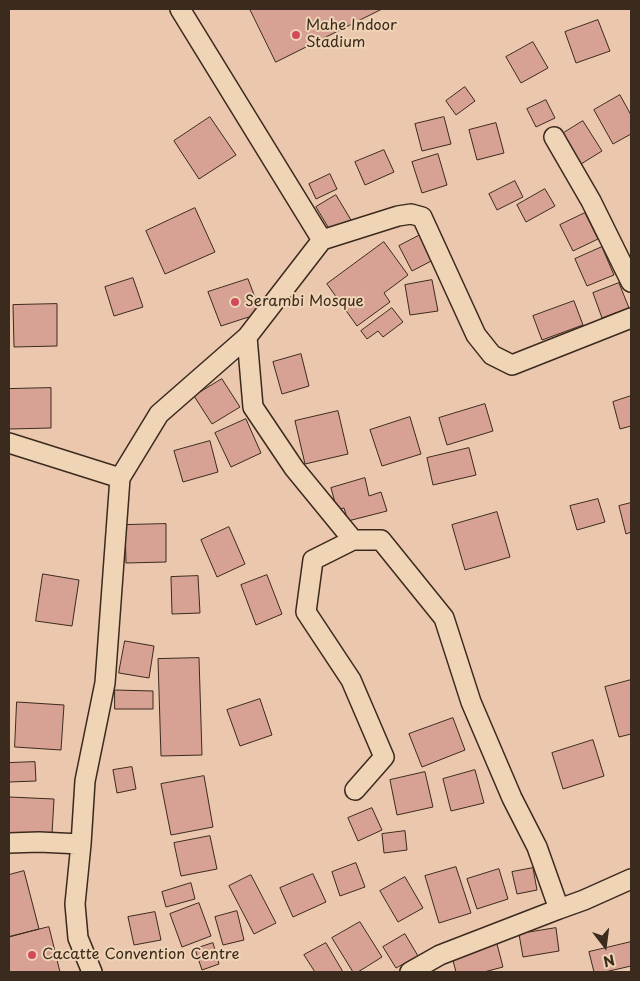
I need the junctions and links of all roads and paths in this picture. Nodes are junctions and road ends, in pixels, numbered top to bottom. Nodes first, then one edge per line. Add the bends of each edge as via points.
1 (180, 9) edge
2 (554, 137) dead end
3 (322, 240) junction
4 (631, 282) edge
5 (631, 318) edge
6 (246, 337) junction
7 (9, 443) edge
8 (120, 478) junction
9 (353, 540) junction
10 (355, 790) dead end
11 (9, 843) edge
12 (81, 844) junction
13 (631, 879) edge
14 (559, 909) junction
15 (92, 972) edge
16 (410, 972) edge

1 - 3 street
2 - 4 street via 591,201
3 - 5 street via 398,216 411,214 422,217 476,335 492,355 512,365
3 - 6 street
6 - 8 street via 159,414
6 - 9 street via 253,407 294,468
7 - 8 street
8 - 12 street via 105,683 85,781
9 - 10 street via 313,560 306,612 351,680 384,758
9 - 14 street via 382,540 444,618 471,702 512,798 538,847
11 - 12 street
12 - 15 street via 75,904 78,938
13 - 14 street
14 - 16 street via 440,954

